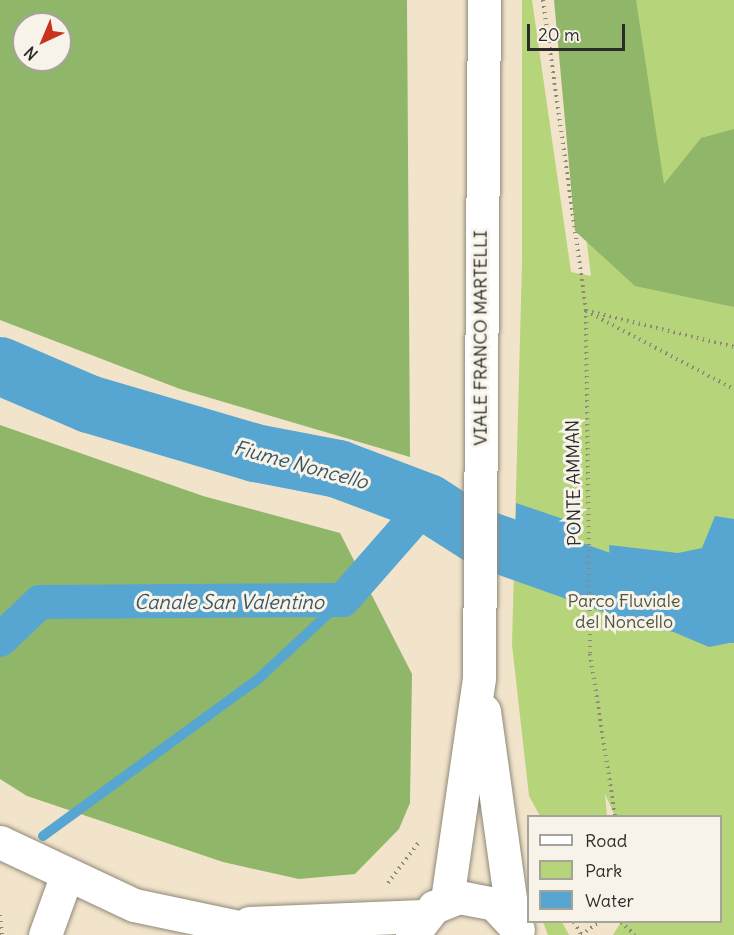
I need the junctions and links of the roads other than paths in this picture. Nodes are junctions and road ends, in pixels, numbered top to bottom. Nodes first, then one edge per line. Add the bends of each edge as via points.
1 (484, 0) edge
2 (479, 676) junction
3 (0, 842) edge
4 (66, 877) junction
5 (427, 917) edge
6 (244, 924) junction
7 (517, 928) edge
8 (45, 935) edge
9 (276, 935) edge

1 - 2 main road, VIALE FRANCO MARTELLI
2 - 5 main road, VIALE FRANCO MARTELLI
2 - 7 main road, VIALE FRANCO MARTELLI
3 - 4 main road
4 - 6 main road via 134,905
4 - 8 main road
5 - 6 main road
5 - 7 main road, VIALE FRANCO MARTELLI via 484,899
6 - 9 main road

